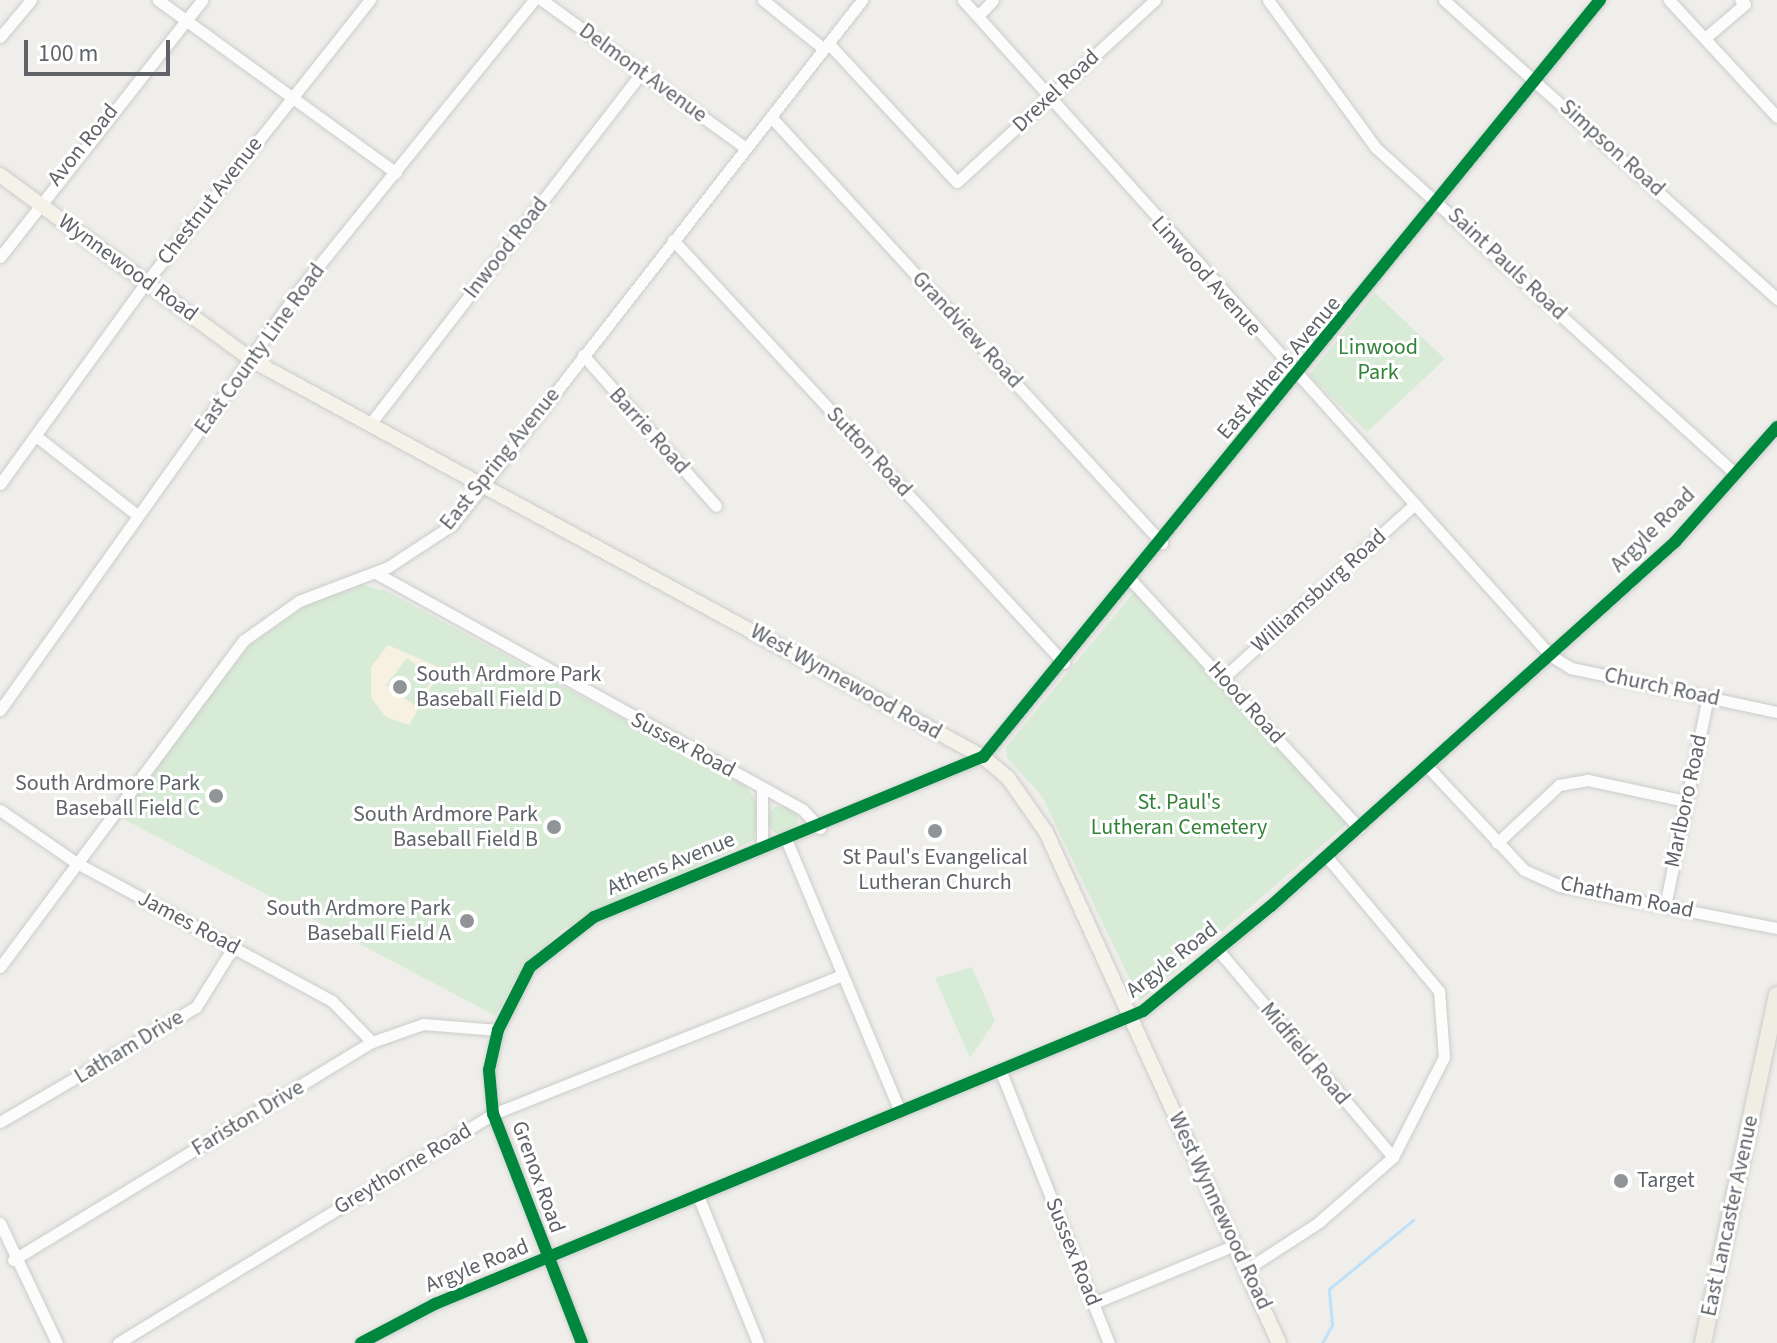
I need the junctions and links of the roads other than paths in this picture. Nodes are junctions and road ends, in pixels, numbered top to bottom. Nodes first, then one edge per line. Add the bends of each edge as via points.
1 (31, 0) edge
2 (158, 0) edge
3 (202, 0) edge
4 (370, 0) edge
5 (534, 0) edge
6 (542, 0) edge
7 (763, 0) edge
8 (862, 0) edge
9 (963, 0) edge
10 (993, 0) edge
11 (1155, 0) edge
12 (1268, 0) edge
13 (1444, 0) edge
14 (1600, 0) edge
15 (1669, 0) edge
16 (1740, 0) edge
17 (978, 16) junction
18 (184, 23) junction
19 (0, 37) edge
20 (1705, 38) junction
21 (827, 47) junction
22 (642, 72) junction
23 (1537, 79) junction
24 (292, 96) junction
25 (1045, 100) junction
26 (1777, 117) edge
27 (772, 118) junction
28 (744, 147) junction
29 (396, 173) junction
30 (0, 175) edge
31 (1438, 201) junction
32 (37, 202) junction
33 (673, 240) junction
34 (0, 257) edge
35 (147, 281) junction
36 (1777, 299) edge
37 (583, 355) junction
38 (255, 362) junction
39 (1297, 375) junction
40 (370, 424) junction
41 (1777, 427) edge
42 (36, 436) junction
43 (1735, 473) junction
44 (0, 484) edge
45 (485, 485) junction
46 (1415, 504) junction
47 (716, 506) dead end
48 (137, 515) junction
49 (1162, 543) junction
50 (376, 573) junction
51 (1131, 580) junction
52 (1550, 655) junction
53 (1064, 663) junction
54 (1223, 678) junction
55 (1708, 697) junction
56 (0, 710) edge
57 (1777, 712) edge
58 (983, 757) junction
59 (1427, 766) junction
60 (762, 788) junction
61 (1685, 801) junction
62 (0, 810) edge
63 (820, 828) junction
64 (1359, 828) junction
65 (786, 839) junction
66 (1497, 843) junction
67 (762, 848) junction
68 (1327, 857) junction
69 (75, 862) junction
70 (1665, 906) junction
71 (1777, 928) edge
72 (234, 946) junction
73 (1218, 950) junction
74 (0, 967) edge
75 (839, 976) junction
76 (1777, 995) edge
77 (1130, 1017) junction
78 (498, 1030) junction
79 (372, 1042) junction
80 (1001, 1072) junction
81 (900, 1111) junction
82 (493, 1114) junction
83 (0, 1122) edge
84 (1393, 1157) junction
85 (698, 1196) junction
86 (0, 1223) edge
87 (1235, 1245) junction
88 (547, 1259) junction
89 (13, 1260) junction
90 (1247, 1269) junction
91 (1094, 1303) junction
92 (383, 1330) junction
93 (57, 1343) edge
94 (118, 1343) edge
95 (361, 1343) edge
96 (389, 1343) edge
97 (582, 1343) edge
98 (758, 1343) edge
99 (1109, 1343) edge
100 (1279, 1343) edge
101 (1703, 1343) edge

1 - 19 street
2 - 18 street
3 - 18 street, Avon Road
4 - 24 street, Chestnut Avenue
5 - 29 street, East County Line Road
6 - 22 street, Delmont Avenue
7 - 21 street
8 - 21 street, East Spring Avenue
9 - 17 street, Linwood Avenue
10 - 17 street
11 - 25 street, Drexel Road
12 - 31 street, Saint Pauls Road via 1375,147
13 - 23 street, Simpson Road
14 - 23 street, East Athens Avenue
15 - 20 street
16 - 20 street via 1745,4
17 - 25 street, Linwood Avenue
18 - 24 street
18 - 32 street, Avon Road
20 - 26 street
21 - 25 street, Drexel Road via 957,182
21 - 27 street, East Spring Avenue
22 - 28 street, Delmont Avenue
22 - 40 street, Inwood Road
23 - 31 street, East Athens Avenue
23 - 36 street, Simpson Road
24 - 29 street
24 - 35 street, Chestnut Avenue
25 - 39 street, Linwood Avenue
27 - 28 street, East Spring Avenue
27 - 49 street, Grandview Road
28 - 33 street, East Spring Avenue
29 - 38 street, East County Line Road via 299,290
30 - 32 main road, Wynnewood Road
31 - 39 street, East Athens Avenue
31 - 43 street, Saint Pauls Road
32 - 34 street, Avon Road
32 - 35 main road, Wynnewood Road
33 - 37 street, East Spring Avenue
33 - 53 street, Sutton Road
35 - 38 main road, Wynnewood Road
35 - 42 street, Chestnut Avenue
37 - 45 street, East Spring Avenue
37 - 47 street, Barrie Road
38 - 40 main road, West Wynnewood Road
38 - 48 street, East County Line Road
39 - 46 street, Linwood Avenue
39 - 49 street, East Athens Avenue
40 - 45 main road, West Wynnewood Road
41 - 43 street, Argyle Road
42 - 44 street, Chestnut Avenue
42 - 48 street
43 - 52 street, Argyle Road via 1675,542
45 - 50 street, East Spring Avenue via 452,525
45 - 58 main road, West Wynnewood Road
46 - 52 street, Linwood Avenue
46 - 54 street, Williamsburg Road
48 - 56 street, East County Line Road
49 - 51 street, East Athens Avenue
50 - 60 street, Sussex Road
50 - 69 street, East Spring Avenue via 299,601 244,640
51 - 53 street, East Athens Avenue
51 - 54 street, Hood Road
52 - 55 street, Church Road via 1571,668
52 - 59 street, Argyle Road
53 - 58 street, East Athens Avenue
54 - 64 street, Hood Road
55 - 57 street, Church Road
55 - 61 street, Marlboro Road
58 - 63 street, Athens Avenue
58 - 77 main road, West Wynnewood Road via 1032,807
59 - 64 street, Argyle Road
59 - 66 street, Chatham Road
60 - 63 street, Sussex Road
60 - 67 street
61 - 66 street via 1588,780 1559,785
61 - 70 street, Marlboro Road
62 - 69 street, James Road
63 - 65 street, Athens Avenue
64 - 68 street, Argyle Road
65 - 67 street, Athens Avenue
65 - 75 street
66 - 70 street, Chatham Road via 1524,870 1560,886
67 - 78 street, Athens Avenue via 573,928 530,967
68 - 73 street, Argyle Road
68 - 84 street via 1419,960 1446,1017 1439,1072
69 - 72 street, James Road
69 - 74 street, East Spring Avenue
70 - 71 street, Chatham Road
72 - 79 street, James Road via 332,1001
72 - 83 street, Latham Drive via 196,1007
73 - 77 street, Argyle Road
73 - 84 street, Midfield Road
75 - 81 street
75 - 82 street, Greythorne Road
76 - 101 highway, East Lancaster Avenue
77 - 80 street, Argyle Road
77 - 87 main road, West Wynnewood Road
78 - 79 street, Fariston Drive via 423,1024
78 - 82 street, Athens Avenue via 489,1070
79 - 89 street, Fariston Drive
80 - 81 street, Argyle Road
80 - 91 street, Sussex Road
81 - 85 street, Argyle Road
82 - 88 street, Grenox Road
82 - 94 street, Greythorne Road
84 - 90 street via 1319,1222
85 - 88 street, Argyle Road
85 - 98 street
86 - 89 street
87 - 90 main road, West Wynnewood Road
87 - 91 street
88 - 92 street, Argyle Road
88 - 97 street, Grenox Road
89 - 93 street
90 - 100 main road, West Wynnewood Road
91 - 99 street, Sussex Road
92 - 95 street, Argyle Road
92 - 96 street

